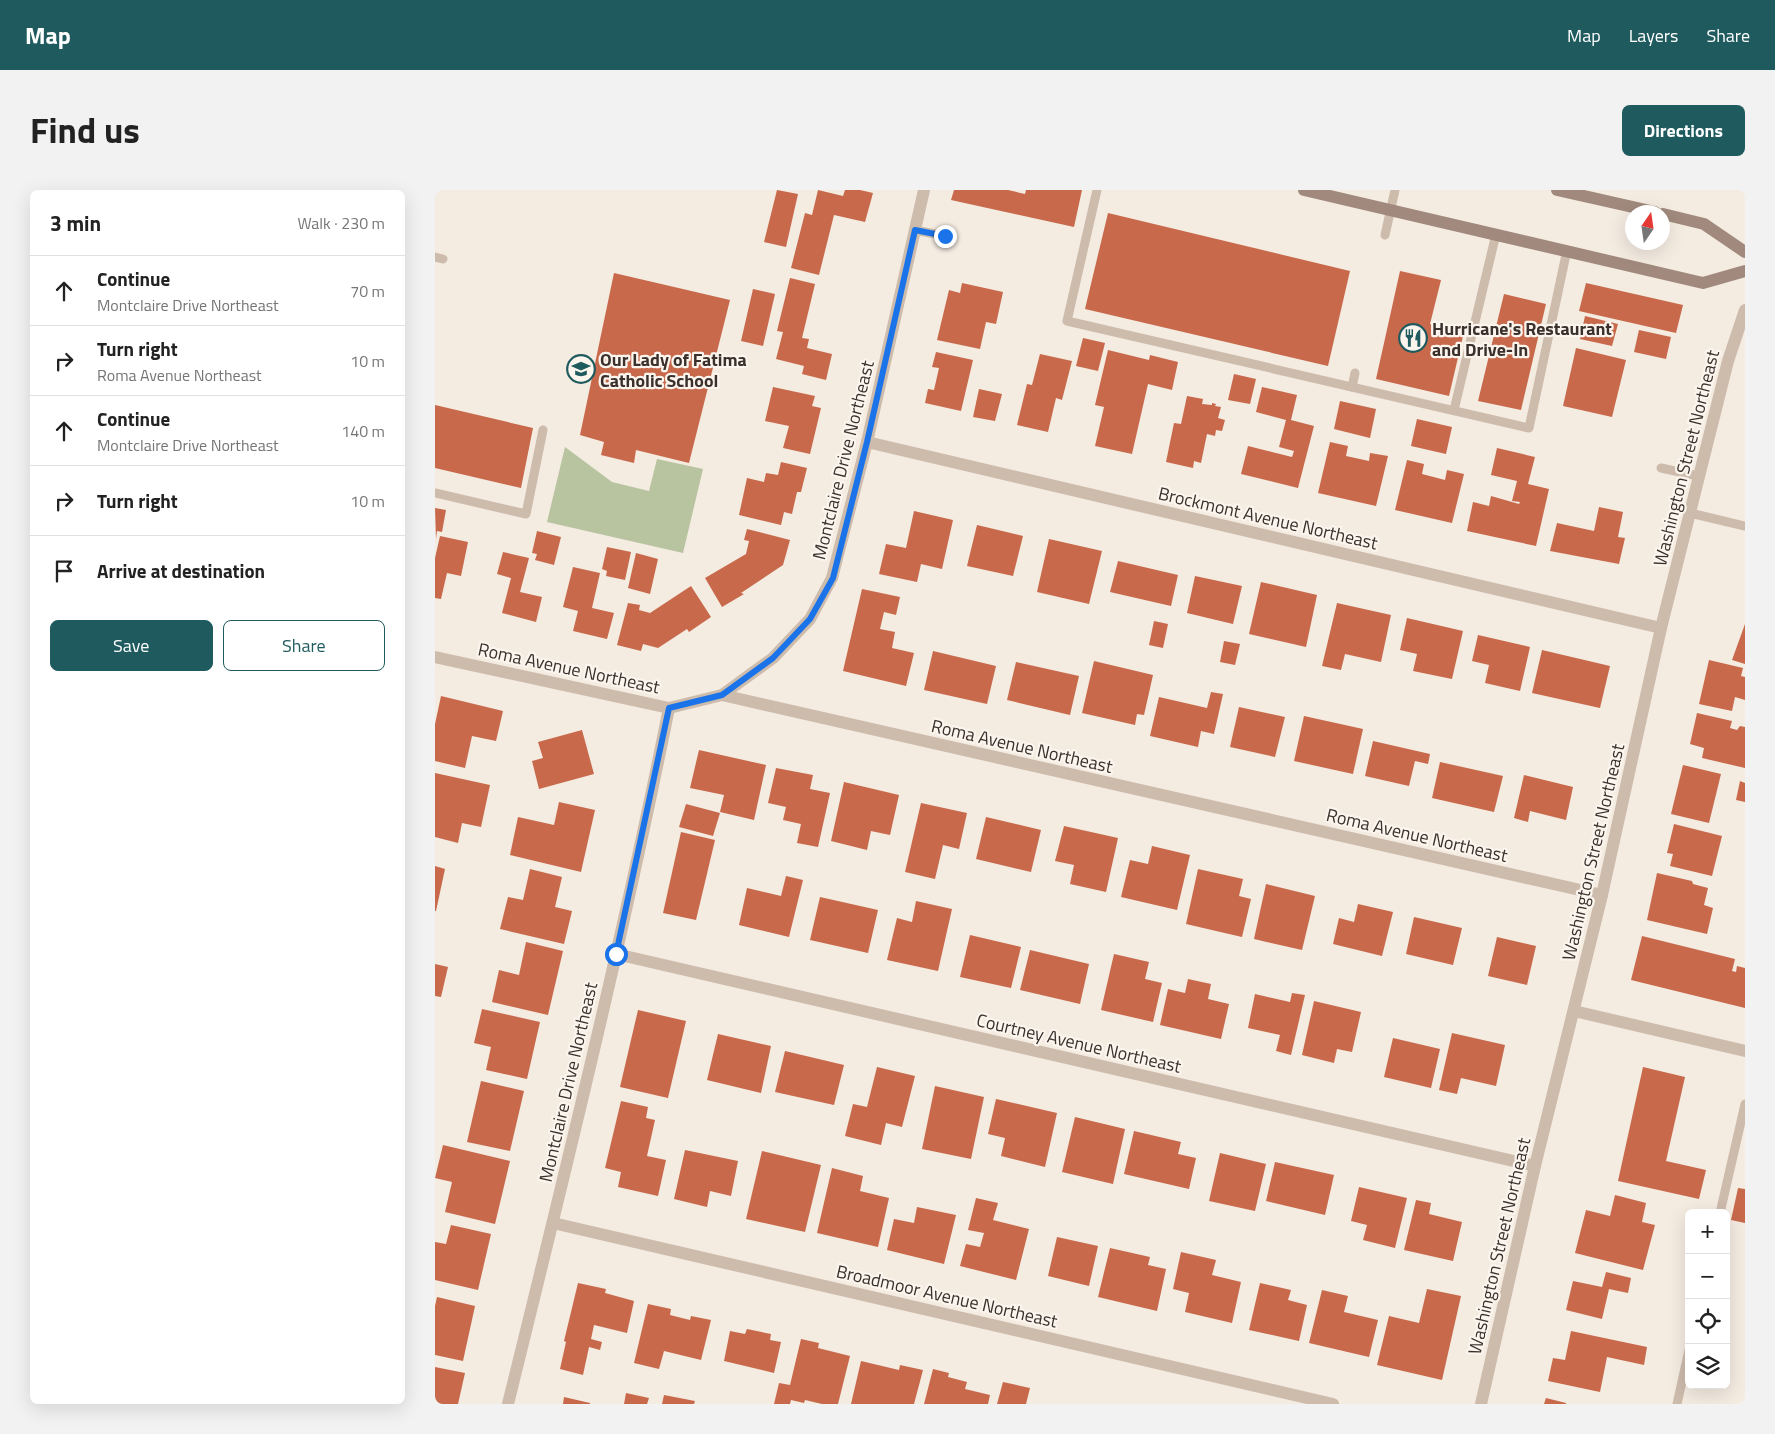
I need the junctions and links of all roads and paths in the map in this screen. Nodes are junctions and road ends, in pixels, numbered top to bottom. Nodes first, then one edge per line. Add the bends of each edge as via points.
1 (924, 190) edge
2 (1097, 190) edge
3 (1304, 190) edge
4 (1395, 190) edge
5 (1557, 190) edge
6 (1578, 192) edge
7 (1628, 205) edge
8 (1391, 209) junction
9 (1670, 216) edge
10 (915, 230) junction
11 (1496, 234) junction
12 (1385, 235) dead end
13 (945, 236) dead end
14 (1567, 250) junction
15 (1745, 252) edge
16 (1745, 270) edge
17 (1745, 310) edge
18 (1355, 373) dead end
19 (1352, 387) junction
20 (1454, 410) junction
21 (543, 430) dead end
22 (867, 442) junction
23 (1661, 468) dead end
24 (1698, 476) junction
25 (435, 493) edge
26 (1690, 513) junction
27 (1745, 526) edge
28 (1661, 628) junction
29 (435, 656) edge
30 (722, 695) junction
31 (669, 708) junction
32 (1602, 895) junction
33 (616, 954) junction
34 (1574, 1011) junction
35 (1745, 1051) edge
36 (1745, 1104) edge
37 (1535, 1166) junction
38 (1721, 1209) edge
39 (553, 1223) junction
40 (1685, 1368) edge
41 (508, 1404) edge
42 (1333, 1404) edge
43 (1481, 1404) edge
44 (1677, 1404) edge

1 - 10 street, Montclaire Drive Northeast
2 - 19 lane via 1067,321
3 - 8 main road
4 - 8 lane
5 - 6 main road
6 - 7 main road
8 - 11 main road
8 - 12 lane
9 - 15 main road via 1705,224
10 - 13 lane
10 - 22 street, Montclaire Drive Northeast
11 - 14 main road
11 - 20 lane
14 - 16 main road via 1703,283
14 - 20 lane via 1529,428
17 - 24 street, Washington Street Northeast
18 - 19 lane
19 - 20 lane
21 - 25 lane via 526,514
22 - 28 street, Brockmont Avenue Northeast
22 - 30 street, Montclaire Drive Northeast via 833,578 810,619 773,658
23 - 24 lane
24 - 26 street, Washington Street Northeast
26 - 27 lane
26 - 28 street, Washington Street Northeast
28 - 32 street, Washington Street Northeast
29 - 31 street, Roma Avenue Northeast
30 - 31 street, Roma Avenue Northeast
30 - 32 street, Roma Avenue Northeast
31 - 33 street, Montclaire Drive Northeast
32 - 34 street, Washington Street Northeast
33 - 37 street, Courtney Avenue Northeast
33 - 39 street, Montclaire Drive Northeast
34 - 35 street
34 - 37 street, Washington Street Northeast
36 - 38 lane
37 - 43 street, Washington Street Northeast
39 - 41 street, Montclaire Drive Northeast
39 - 42 street, Broadmoor Avenue Northeast
40 - 44 lane

